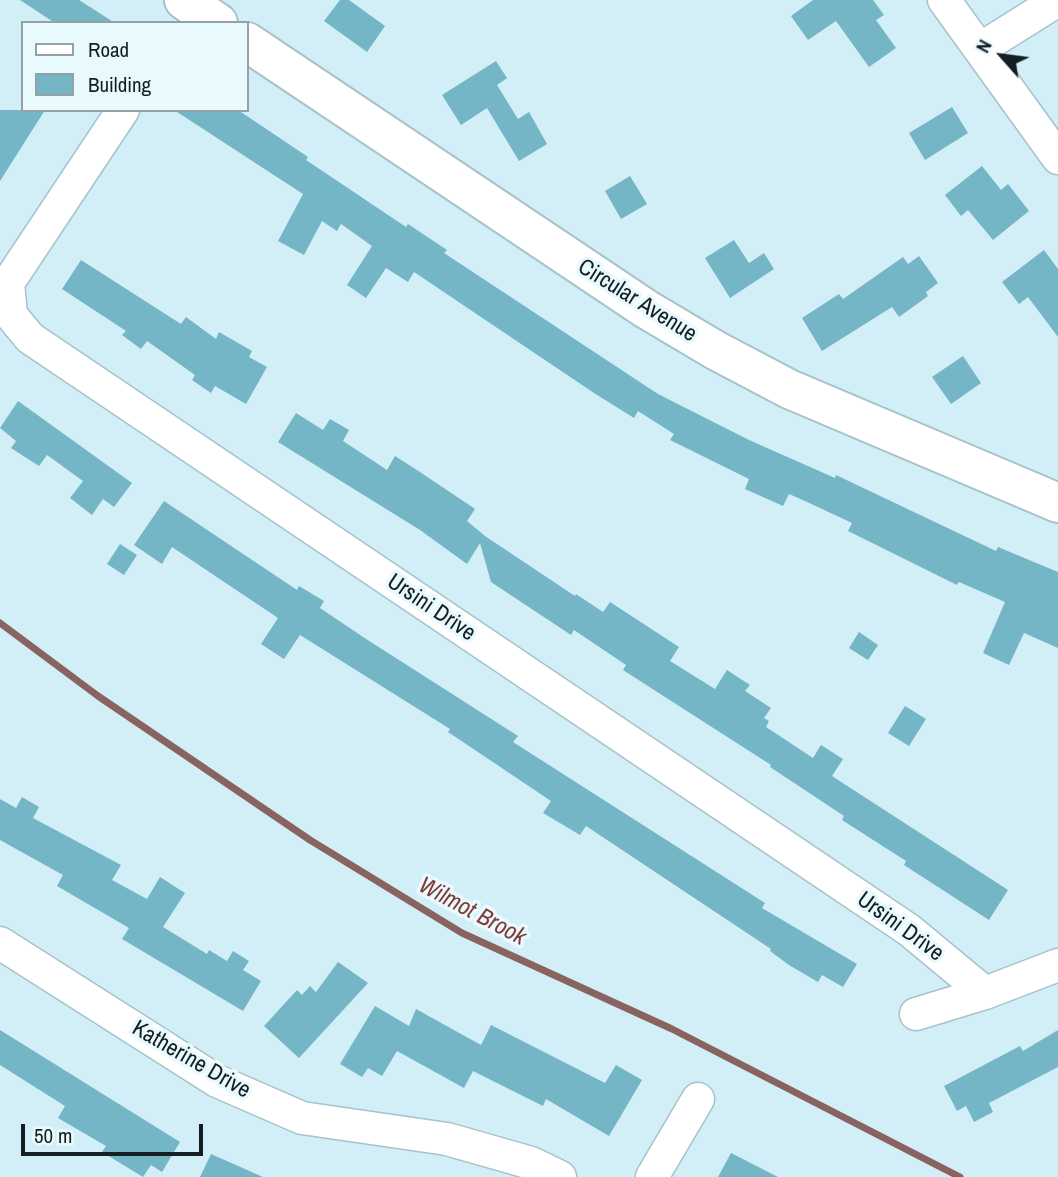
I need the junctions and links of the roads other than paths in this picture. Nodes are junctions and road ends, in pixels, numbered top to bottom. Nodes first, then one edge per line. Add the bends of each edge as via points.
1 (944, 0) edge
2 (1058, 0) edge
3 (248, 43) edge
4 (980, 48) junction
5 (122, 112) edge
6 (1058, 158) edge
7 (1058, 503) edge
8 (0, 943) edge
9 (1058, 965) edge
10 (985, 993) junction
11 (916, 1014) dead end
12 (698, 1099) dead end
13 (560, 1177) edge
14 (652, 1177) edge

1 - 4 street
2 - 4 street
3 - 7 main road, Circular Avenue via 646,309 716,350 789,389
4 - 6 street
5 - 10 street, Ursini Drive via 8,283 11,315 30,338 909,930
8 - 13 street, Katherine Drive via 217,1081 302,1118 447,1139 531,1163
9 - 10 street
10 - 11 street
12 - 14 street

